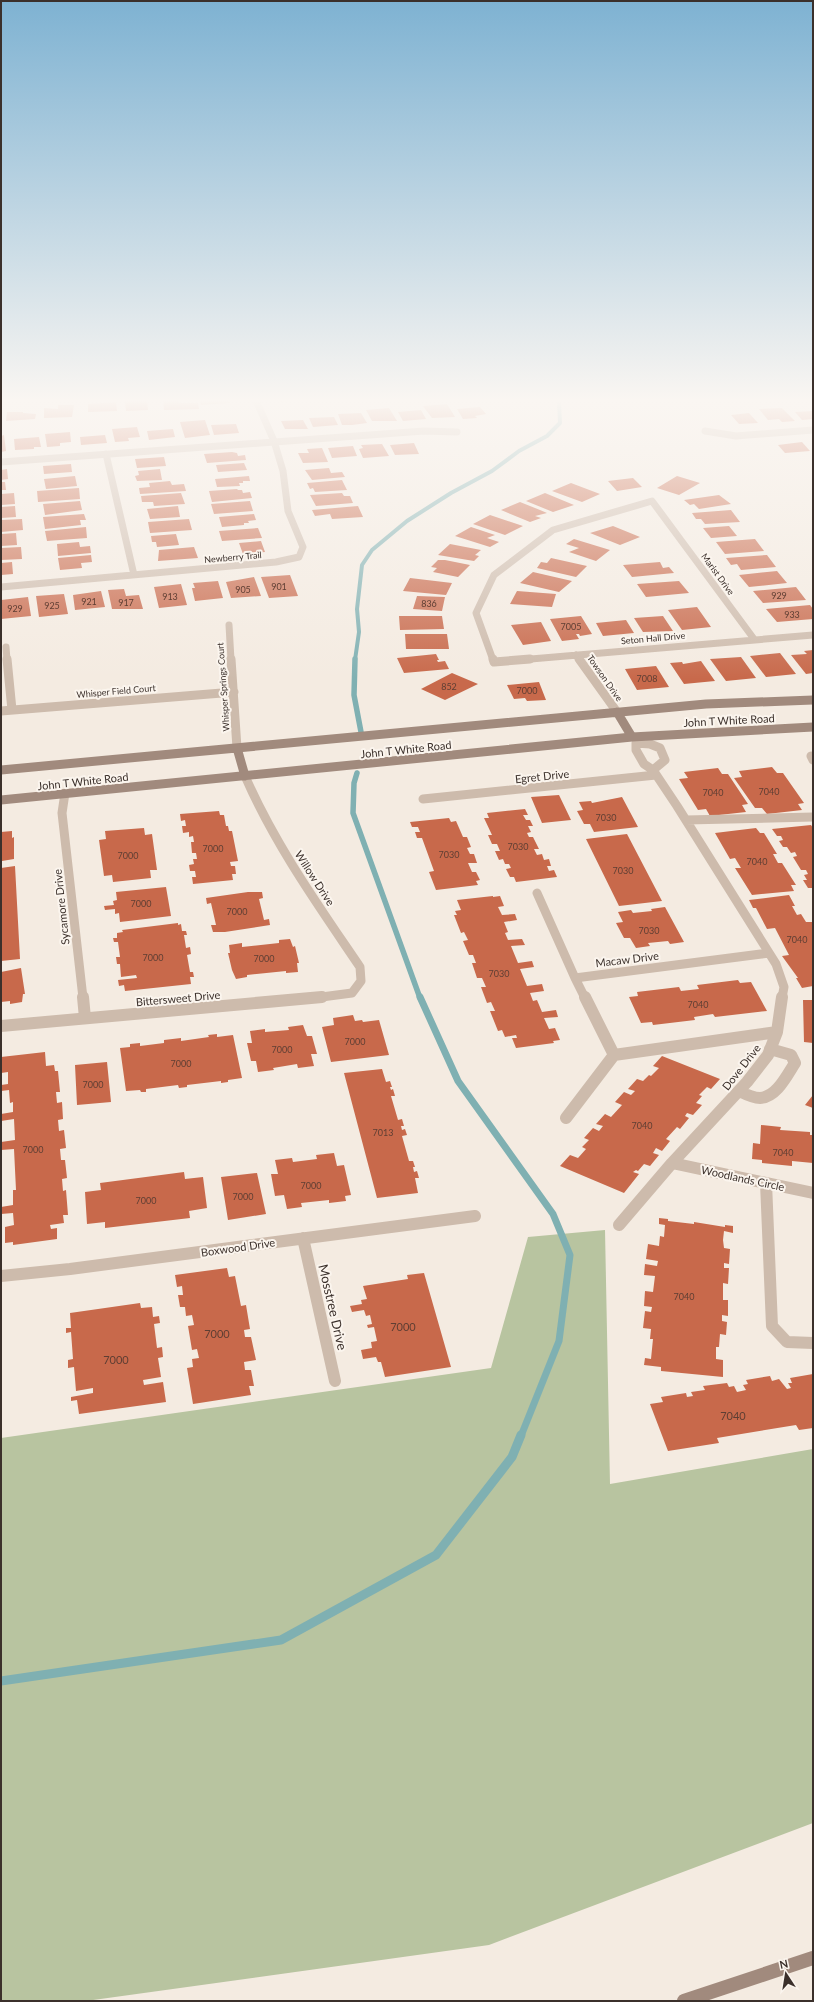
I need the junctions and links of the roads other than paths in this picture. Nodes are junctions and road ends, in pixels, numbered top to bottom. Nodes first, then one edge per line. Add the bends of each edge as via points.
1 (115, 491) edge
2 (286, 491) edge
3 (134, 575) junction
4 (1, 586) edge
5 (229, 625) dead end
6 (813, 635) edge
7 (754, 639) junction
8 (6, 647) dead end
9 (576, 655) junction
10 (494, 662) joint
11 (234, 692) junction
12 (813, 700) edge
13 (12, 710) junction
14 (1, 711) edge
15 (617, 712) junction
16 (813, 727) edge
17 (634, 740) junction
18 (237, 748) junction
19 (1, 770) edge
20 (655, 773) junction
21 (245, 776) junction
22 (65, 794) junction
23 (423, 799) dead end
24 (1, 800) edge
25 (813, 817) edge
26 (686, 820) junction
27 (538, 893) dead end
28 (769, 953) junction
29 (575, 978) junction
30 (355, 990) joint
31 (86, 1018) junction
32 (1, 1026) edge
33 (777, 1032) junction
34 (770, 1049) junction
35 (614, 1055) junction
36 (739, 1091) junction
37 (566, 1118) dead end
38 (672, 1163) junction
39 (766, 1183) junction
40 (813, 1193) edge
41 (475, 1216) dead end
42 (619, 1225) dead end
43 (303, 1238) junction
44 (1, 1276) edge
45 (813, 1343) edge
46 (335, 1382) dead end
47 (813, 1958) edge
48 (684, 2001) edge

1 - 3 street
2 - 3 street, Newberry Trail via 288,511 303,547 299,557 276,562
3 - 4 street, Newberry Trail
5 - 11 street, Whisper Springs Court
6 - 7 street, Seton Hall Drive
7 - 9 street, Seton Hall Drive
7 - 10 street, Marist Drive via 652,500 552,530 494,575 476,613
8 - 13 street
9 - 10 street, Seton Hall Drive
9 - 15 street, Towson Drive
11 - 13 street, Whisper Field Court
11 - 18 street, Whisper Springs Court
12 - 15 main road, John T White Road via 706,704
13 - 14 street, Whisper Field Court
15 - 17 main road
15 - 18 main road, John T White Road
16 - 17 main road, John T White Road via 738,730
17 - 20 street via 644,764
17 - 20 street via 660,748 664,760
17 - 21 main road, John T White Road
18 - 19 main road, John T White Road
18 - 21 main road
20 - 23 street, Egret Drive
20 - 26 street, Dove Drive
21 - 22 main road, John T White Road
21 - 30 street, Willow Drive via 258,809 292,866 360,967 361,981
22 - 24 main road, John T White Road
22 - 31 street, Sycamore Drive via 62,813
25 - 26 street
26 - 28 street, Dove Drive
27 - 29 street
28 - 29 street, Macaw Drive
28 - 33 street, Dove Drive via 784,987
29 - 35 street
30 - 31 street, Bittersweet Drive via 352,993 291,1001
31 - 32 street, Bittersweet Drive
33 - 34 street, Dove Drive
33 - 35 street
34 - 36 street, Dove Drive
34 - 36 street via 791,1055 795,1063 778,1087 768,1096 759,1098
35 - 37 street
36 - 38 street, Dove Drive
38 - 39 street, Woodlands Circle
38 - 42 street, Dove Drive
39 - 40 street, Woodlands Circle
39 - 45 street via 772,1326 787,1342
41 - 43 street, Boxwood Drive
43 - 44 street, Boxwood Drive
43 - 46 street, Mosstree Drive
47 - 48 main road

